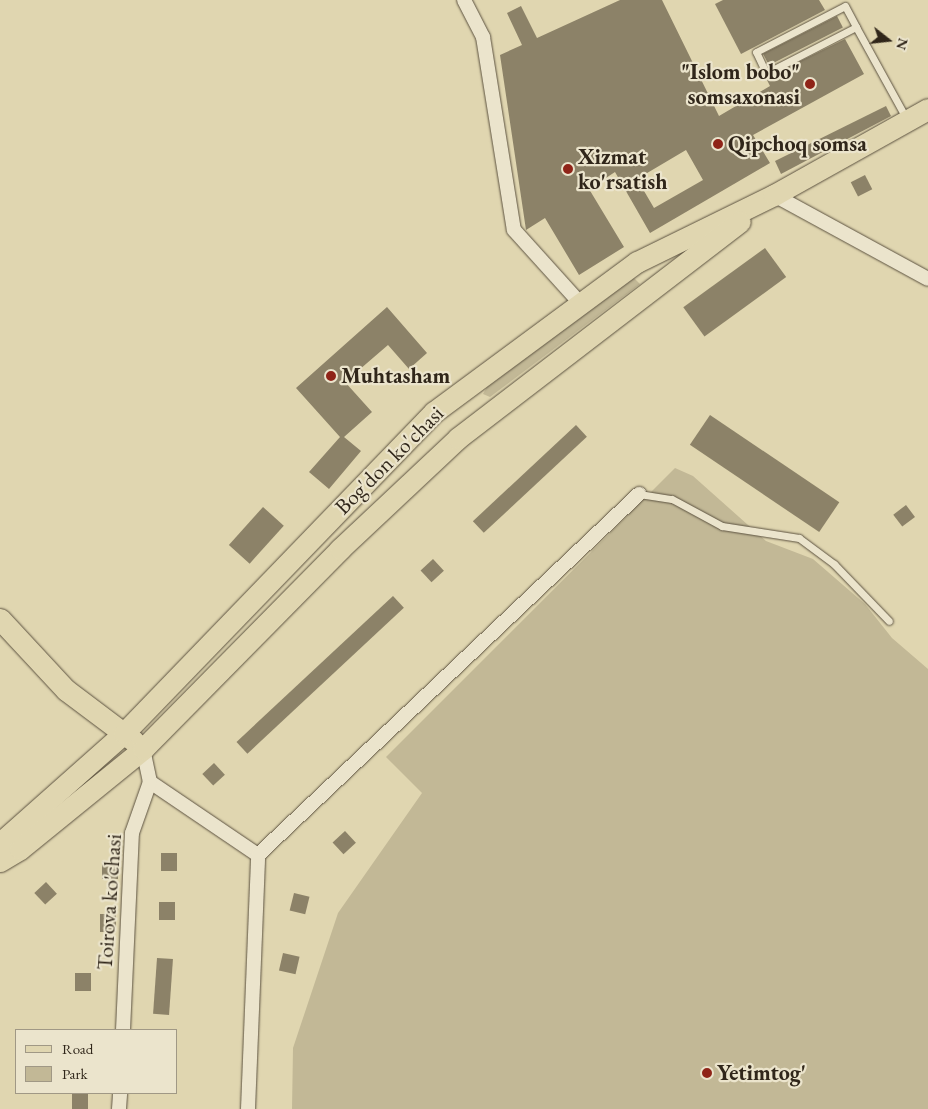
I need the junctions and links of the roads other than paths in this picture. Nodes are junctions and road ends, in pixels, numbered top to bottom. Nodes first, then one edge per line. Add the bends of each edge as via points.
1 (464, 0) edge
2 (856, 27) junction
3 (928, 109) edge
4 (907, 120) junction
5 (774, 195) junction
6 (928, 279) edge
7 (580, 303) junction
8 (434, 412) junction
9 (458, 438) junction
10 (639, 494) joint
11 (0, 619) edge
12 (889, 621) dead end
13 (124, 733) junction
14 (143, 749) junction
15 (150, 782) junction
16 (0, 843) edge
17 (258, 855) junction
18 (0, 861) edge
19 (123, 1029) edge
20 (120, 1094) edge
21 (119, 1109) edge
22 (248, 1109) edge

1 - 7 street via 483,37 514,230
2 - 2 lane via 845,6 756,52 766,73
2 - 4 lane
3 - 4 main road, Bog'don ko'chasi
4 - 5 main road, Bog'don ko'chasi
5 - 6 street
5 - 7 main road, Bog'don ko'chasi via 637,262
5 - 9 main road, Bog'don ko'chasi
7 - 8 main road, Bog'don ko'chasi
8 - 9 main road via 441,409 457,414 462,430
8 - 13 main road, Bog'don ko'chasi
9 - 14 main road, Bog'don ko'chasi via 340,549
10 - 12 lane via 672,499 722,526 799,538 834,564
10 - 17 street
11 - 13 main road via 66,690
13 - 14 main road
13 - 16 main road, Bog'don ko'chasi
14 - 15 street
14 - 18 main road, Bog'don ko'chasi via 20,849
15 - 17 street
15 - 19 street, Toirova ko'chasi via 132,833
17 - 22 street
20 - 21 street

